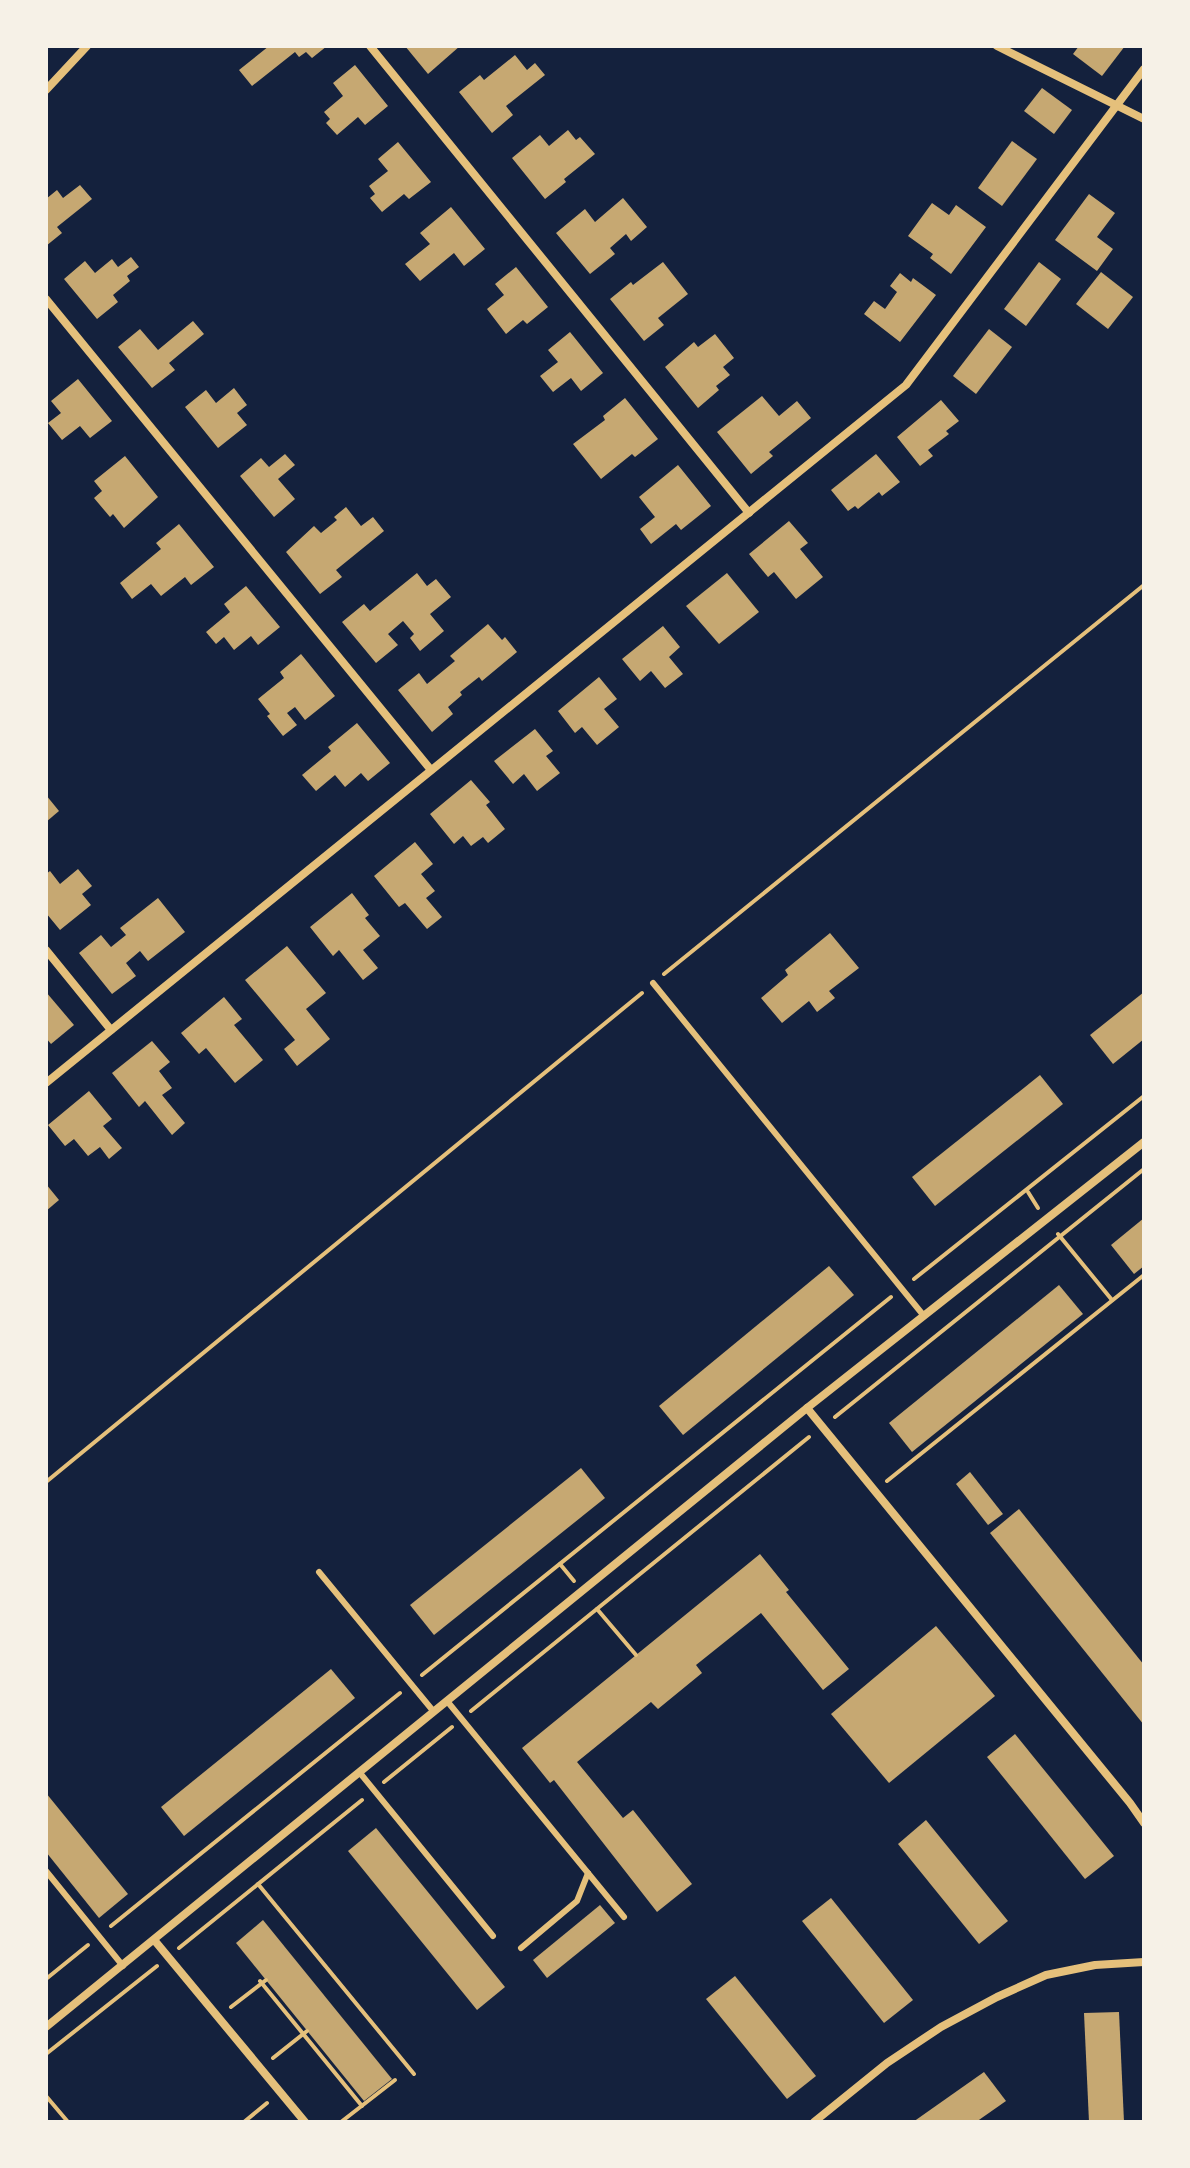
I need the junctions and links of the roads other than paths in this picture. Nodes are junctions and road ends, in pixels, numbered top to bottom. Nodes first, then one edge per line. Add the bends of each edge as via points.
1 (87, 46) edge
2 (370, 46) edge
3 (997, 46) edge
4 (1144, 69) edge
5 (46, 90) edge
6 (1116, 106) junction
7 (1144, 119) edge
8 (46, 299) edge
9 (749, 513) junction
10 (431, 770) junction
11 (46, 950) edge
12 (653, 983) road end
13 (111, 1030) junction
14 (46, 1083) edge
15 (1144, 1142) edge
16 (924, 1316) junction
17 (807, 1408) junction
18 (319, 1572) dead end
19 (447, 1701) junction
20 (434, 1712) junction
21 (360, 1773) junction
22 (1144, 1823) edge
23 (46, 1871) edge
24 (588, 1873) junction
25 (624, 1917) dead end
26 (493, 1936) dead end
27 (155, 1941) junction
28 (521, 1948) dead end
29 (1144, 1962) edge
30 (123, 1966) junction
31 (46, 2027) edge
32 (305, 2122) edge
33 (814, 2122) edge

1 - 5 street
2 - 9 street
3 - 6 street
4 - 6 street
6 - 7 street
6 - 9 street via 906,385
8 - 10 street
9 - 10 street
10 - 13 street
11 - 13 street
12 - 16 lane
13 - 14 street
15 - 16 street
16 - 17 street
17 - 19 street
17 - 22 street
18 - 20 lane
19 - 20 street
19 - 24 lane
20 - 21 street
21 - 26 lane
21 - 27 street
23 - 30 lane
24 - 25 lane
24 - 28 lane via 577,1901
27 - 30 street
27 - 32 street
29 - 33 street via 1046,1975 997,1997 887,2063
30 - 31 street

